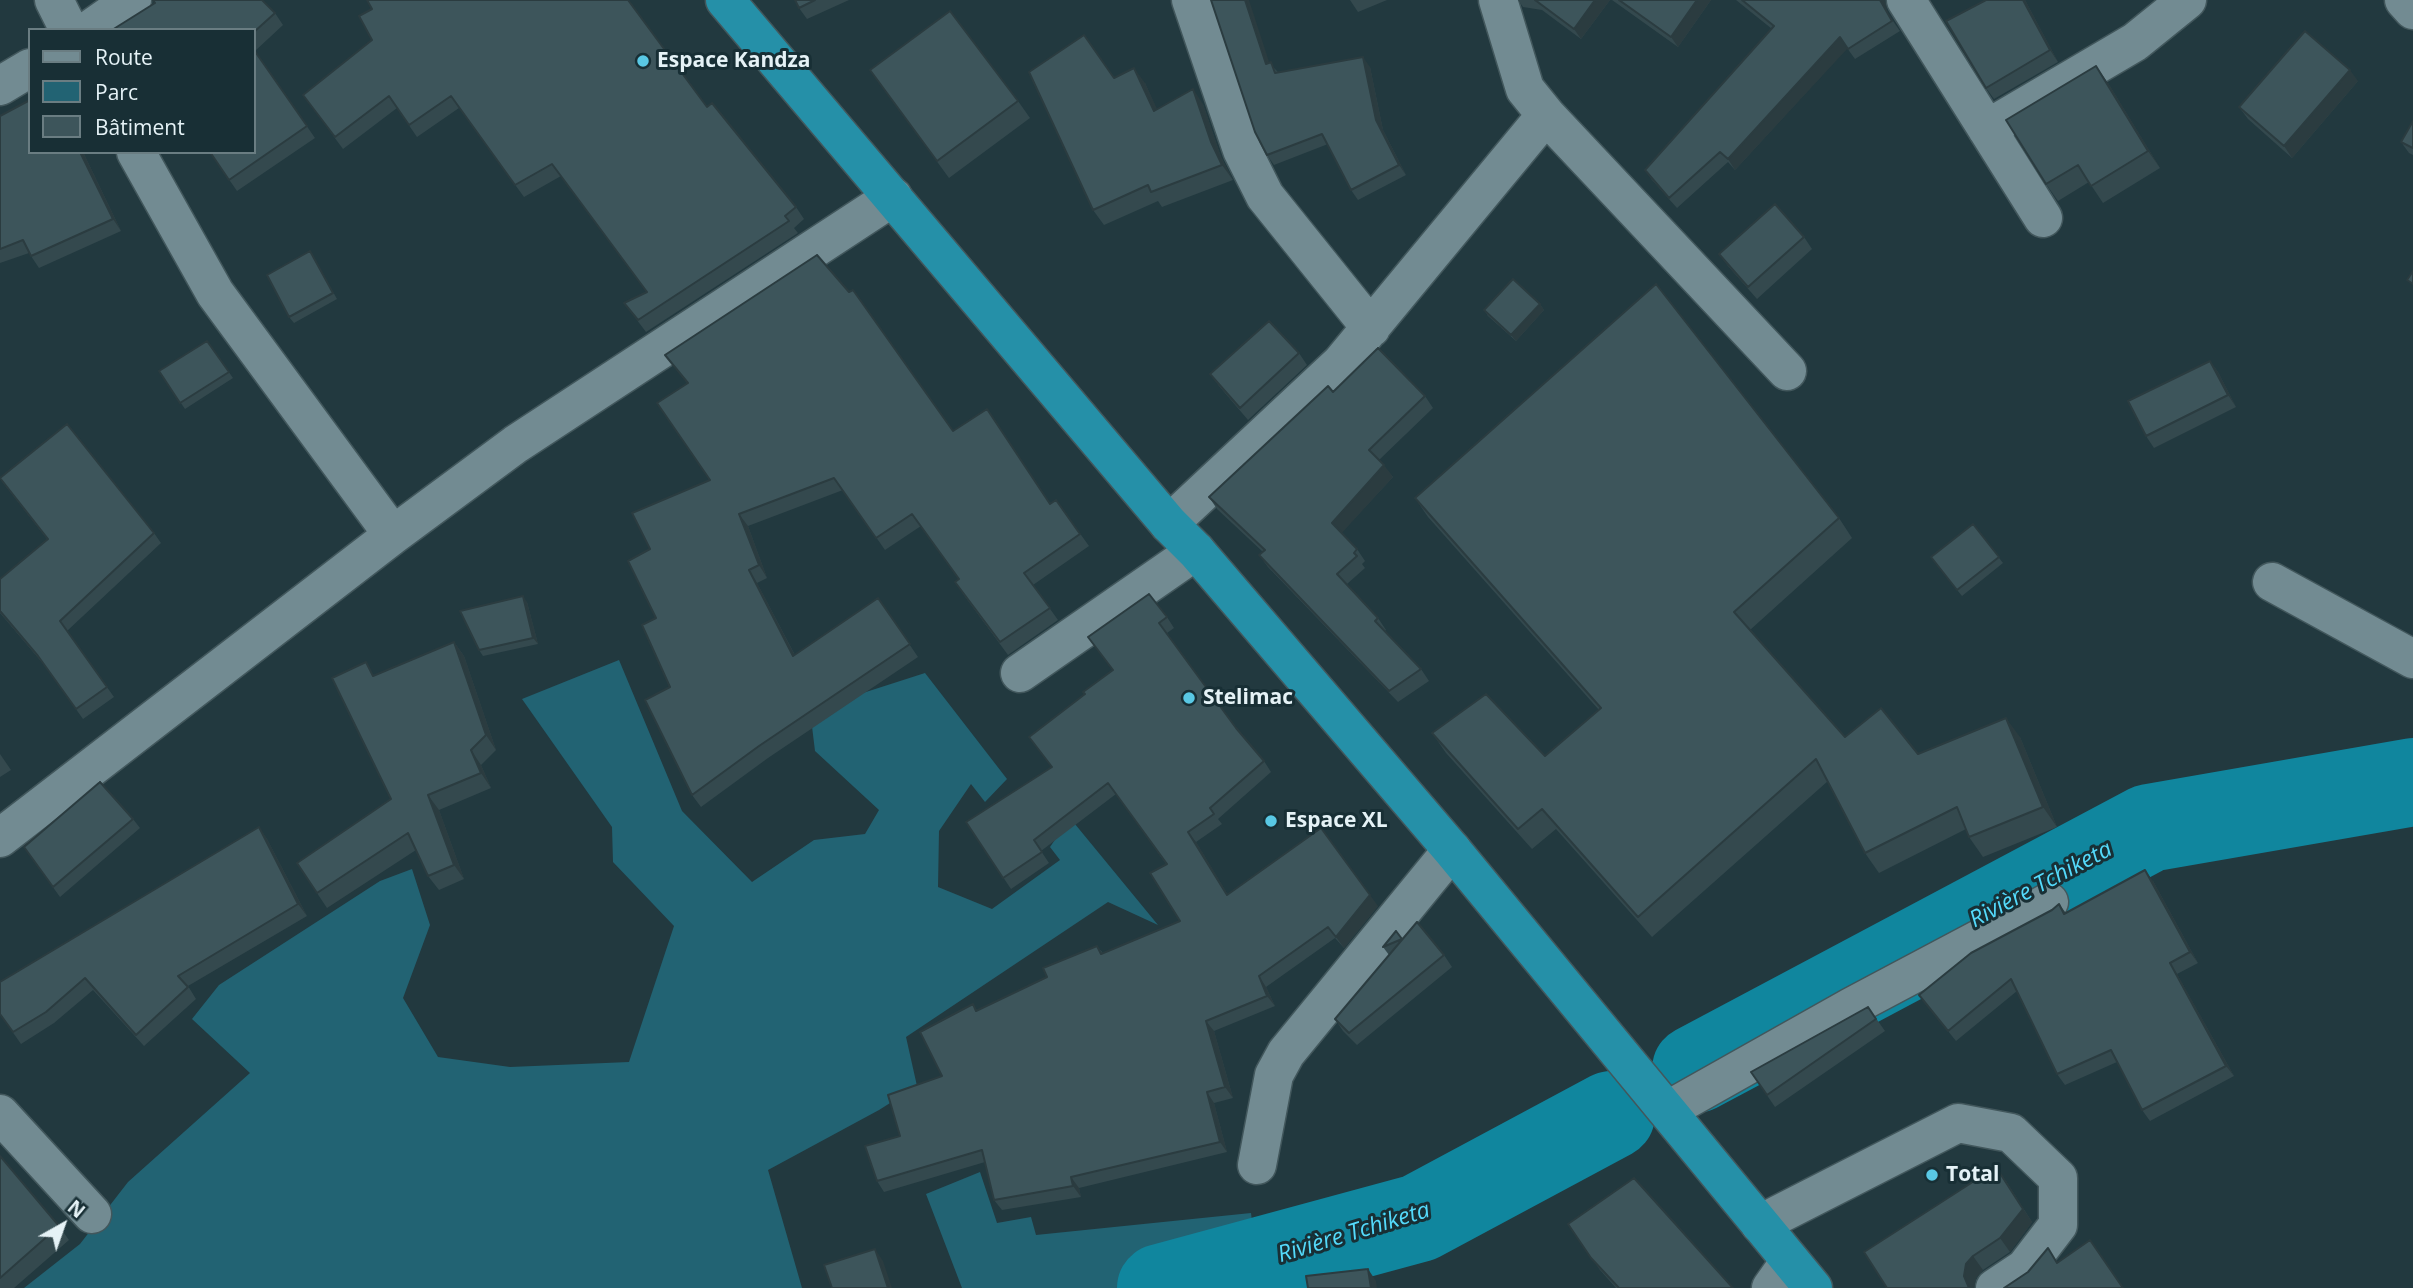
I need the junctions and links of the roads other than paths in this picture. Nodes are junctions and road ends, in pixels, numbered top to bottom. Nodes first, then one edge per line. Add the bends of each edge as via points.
1 (54, 0) edge
2 (132, 0) edge
3 (725, 0) edge
4 (1191, 0) edge
5 (1498, 0) edge
6 (1906, 0) edge
7 (2187, 0) edge
8 (2404, 0) edge
9 (2413, 10) edge
10 (68, 28) edge
11 (92, 28) edge
12 (28, 69) edge
13 (0, 86) edge
14 (1546, 115) junction
15 (1987, 130) junction
16 (136, 154) edge
17 (893, 197) junction
18 (2043, 218) dead end
19 (1371, 328) junction
20 (1787, 371) dead end
21 (1169, 524) junction
22 (393, 535) junction
23 (1196, 551) junction
24 (2272, 582) dead end
25 (2413, 659) edge
26 (1020, 673) dead end
27 (0, 838) edge
28 (1452, 850) junction
29 (2049, 902) dead end
30 (1668, 1110) junction
31 (0, 1114) edge
32 (1257, 1165) dead end
33 (92, 1214) dead end
34 (1760, 1224) junction
35 (1791, 1279) edge
36 (1994, 1288) edge

1 - 10 street
2 - 11 street
3 - 17 highway
4 - 19 street via 1242,150 1265,195
5 - 14 street via 1525,89
6 - 15 street
7 - 15 street via 2135,42
8 - 9 street
12 - 13 street
14 - 19 street
14 - 20 street
15 - 18 street
16 - 22 street via 215,293
17 - 21 highway
17 - 22 street via 516,444
19 - 21 street via 1341,363
21 - 23 highway
22 - 27 street
23 - 26 street
23 - 28 highway
24 - 25 street
28 - 30 highway
28 - 32 street via 1286,1053 1274,1075
29 - 30 street
30 - 34 highway
31 - 33 street
34 - 35 highway
34 - 36 street via 1958,1123 2011,1133 2058,1178 2058,1225 2025,1268

